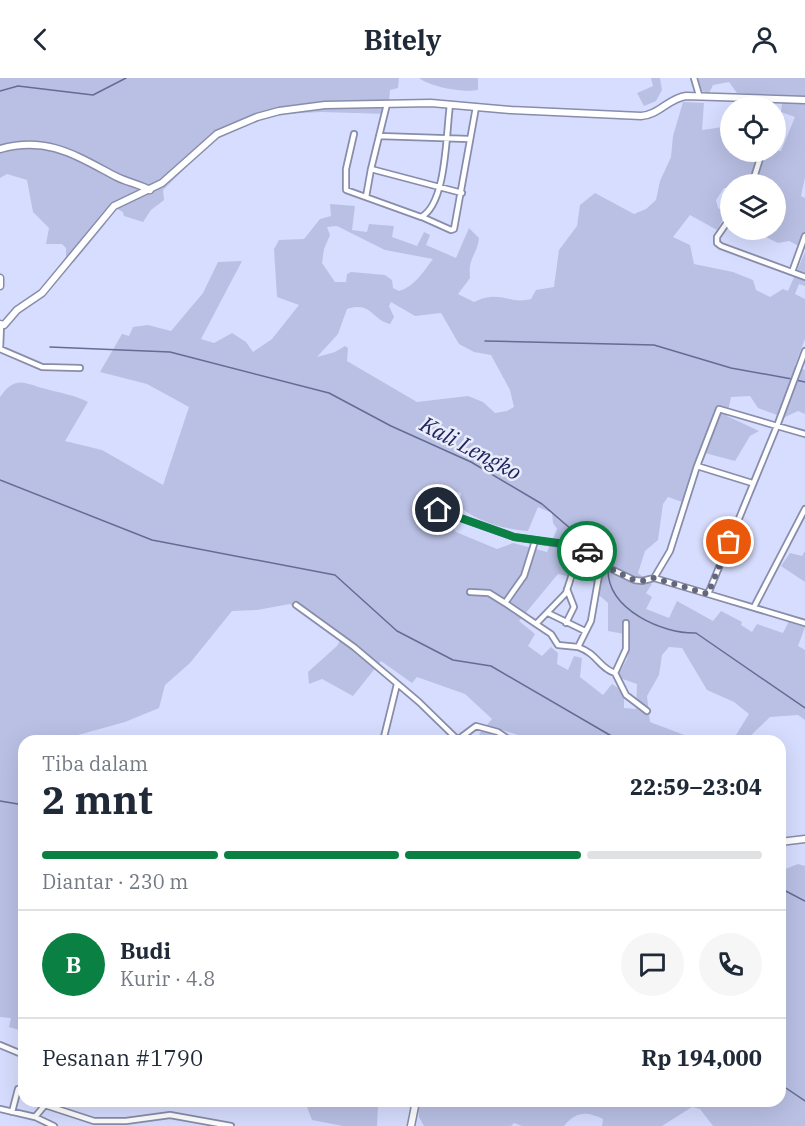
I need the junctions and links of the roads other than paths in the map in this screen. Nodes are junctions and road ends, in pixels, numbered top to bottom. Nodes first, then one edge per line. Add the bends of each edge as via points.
1 (694, 78) edge
2 (699, 95) junction
3 (720, 96) edge
4 (786, 99) edge
5 (805, 100) edge
6 (387, 104) junction
7 (450, 105) junction
8 (476, 107) junction
9 (354, 134) dead end
10 (379, 136) junction
11 (445, 137) junction
12 (469, 139) junction
13 (0, 148) edge
14 (370, 169) junction
15 (439, 188) junction
16 (150, 190) junction
17 (462, 193) junction
18 (366, 197) junction
19 (421, 217) junction
20 (720, 233) edge
21 (805, 236) edge
22 (792, 272) junction
23 (805, 277) edge
24 (0, 278) edge
25 (0, 286) edge
26 (1, 325) edge
27 (0, 349) edge
28 (805, 351) edge
29 (80, 368) dead end
30 (777, 426) junction
31 (805, 434) edge
32 (697, 466) junction
33 (753, 483) junction
34 (805, 509) edge
35 (438, 510) dead end
36 (535, 542) junction
37 (608, 567) junction
38 (573, 572) dead end
39 (654, 578) junction
40 (567, 590) junction
41 (470, 592) dead end
42 (708, 594) junction
43 (505, 603) junction
44 (296, 604) dead end
45 (754, 607) junction
46 (548, 613) junction
47 (566, 623) junction
48 (626, 623) dead end
49 (805, 623) edge
50 (536, 624) junction
51 (585, 632) junction
52 (578, 647) junction
53 (615, 673) junction
54 (396, 684) junction
55 (647, 711) dead end
56 (384, 735) edge
57 (452, 735) edge
58 (464, 735) edge
59 (502, 735) edge
60 (805, 839) edge
61 (786, 841) edge
62 (0, 1045) edge
63 (18, 1052) edge
64 (18, 1089) dead end
65 (42, 1107) edge
66 (56, 1107) edge
67 (415, 1107) edge
68 (0, 1109) edge
69 (12, 1112) junction
70 (35, 1117) junction
71 (136, 1123) edge
72 (206, 1124) edge
73 (54, 1126) edge
74 (231, 1126) edge
75 (411, 1126) edge

1 - 2 street
2 - 3 street
2 - 8 street via 676,98 646,116
4 - 5 street
6 - 7 street
6 - 10 street
6 - 16 street via 293,108 251,120 217,134 167,180
7 - 8 street
7 - 11 street
8 - 12 street
9 - 18 street via 345,188
10 - 11 street
10 - 14 street
11 - 12 street
11 - 15 street
12 - 17 street
13 - 16 street via 24,143 67,151
14 - 15 street
14 - 18 street
15 - 17 street
15 - 19 street via 429,210
16 - 26 street via 114,206 38,297
17 - 19 street via 452,230
18 - 19 street
20 - 22 street via 717,243
21 - 22 street
22 - 23 street
24 - 25 street
26 - 27 street
27 - 29 street via 42,367
28 - 30 street
30 - 31 street
30 - 32 street via 721,408
30 - 33 street
32 - 33 street
32 - 39 street via 670,551
33 - 42 street
34 - 45 street
35 - 36 street
36 - 37 street via 580,547
36 - 43 street via 524,576
37 - 39 street via 640,581
37 - 51 street via 599,576
38 - 40 street
39 - 42 street
40 - 46 street
40 - 47 street via 574,607
41 - 43 street via 489,593
42 - 45 street
43 - 50 street
44 - 54 street
45 - 49 street
46 - 47 street
46 - 50 street
47 - 51 street
48 - 53 street via 626,649
50 - 52 street via 560,646
51 - 52 street
52 - 53 street via 594,654 605,668
53 - 55 street via 626,695
54 - 56 street
54 - 57 street
58 - 59 street via 478,726
60 - 61 street
62 - 63 street
64 - 69 street
65 - 70 street
66 - 71 street via 94,1121
67 - 75 street
68 - 69 street
69 - 70 street
70 - 73 street
71 - 72 street via 170,1115
72 - 74 street

